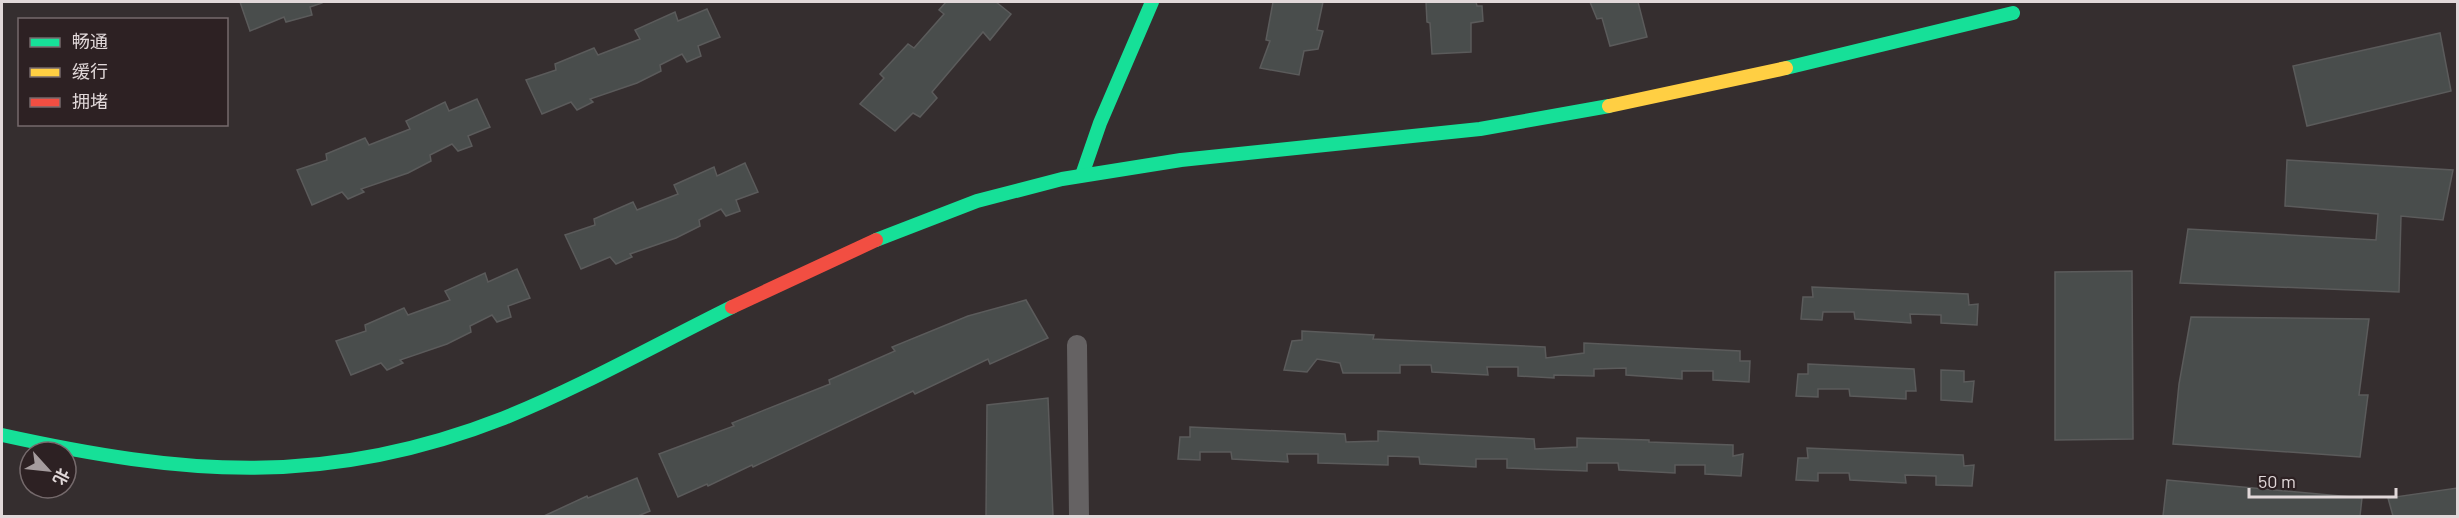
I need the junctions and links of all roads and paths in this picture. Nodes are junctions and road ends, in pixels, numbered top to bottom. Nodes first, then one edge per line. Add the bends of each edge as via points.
1 (1152, 2) edge
2 (2013, 13) dead end
3 (1082, 175) junction
4 (1077, 345) dead end
5 (2, 435) edge
6 (1080, 516) edge

1 - 3 street
2 - 3 street via 1776,70 1548,117 1418,137 1229,154
3 - 5 street via 981,200 902,228 506,417 393,453 305,467 203,468 112,458
4 - 6 street

